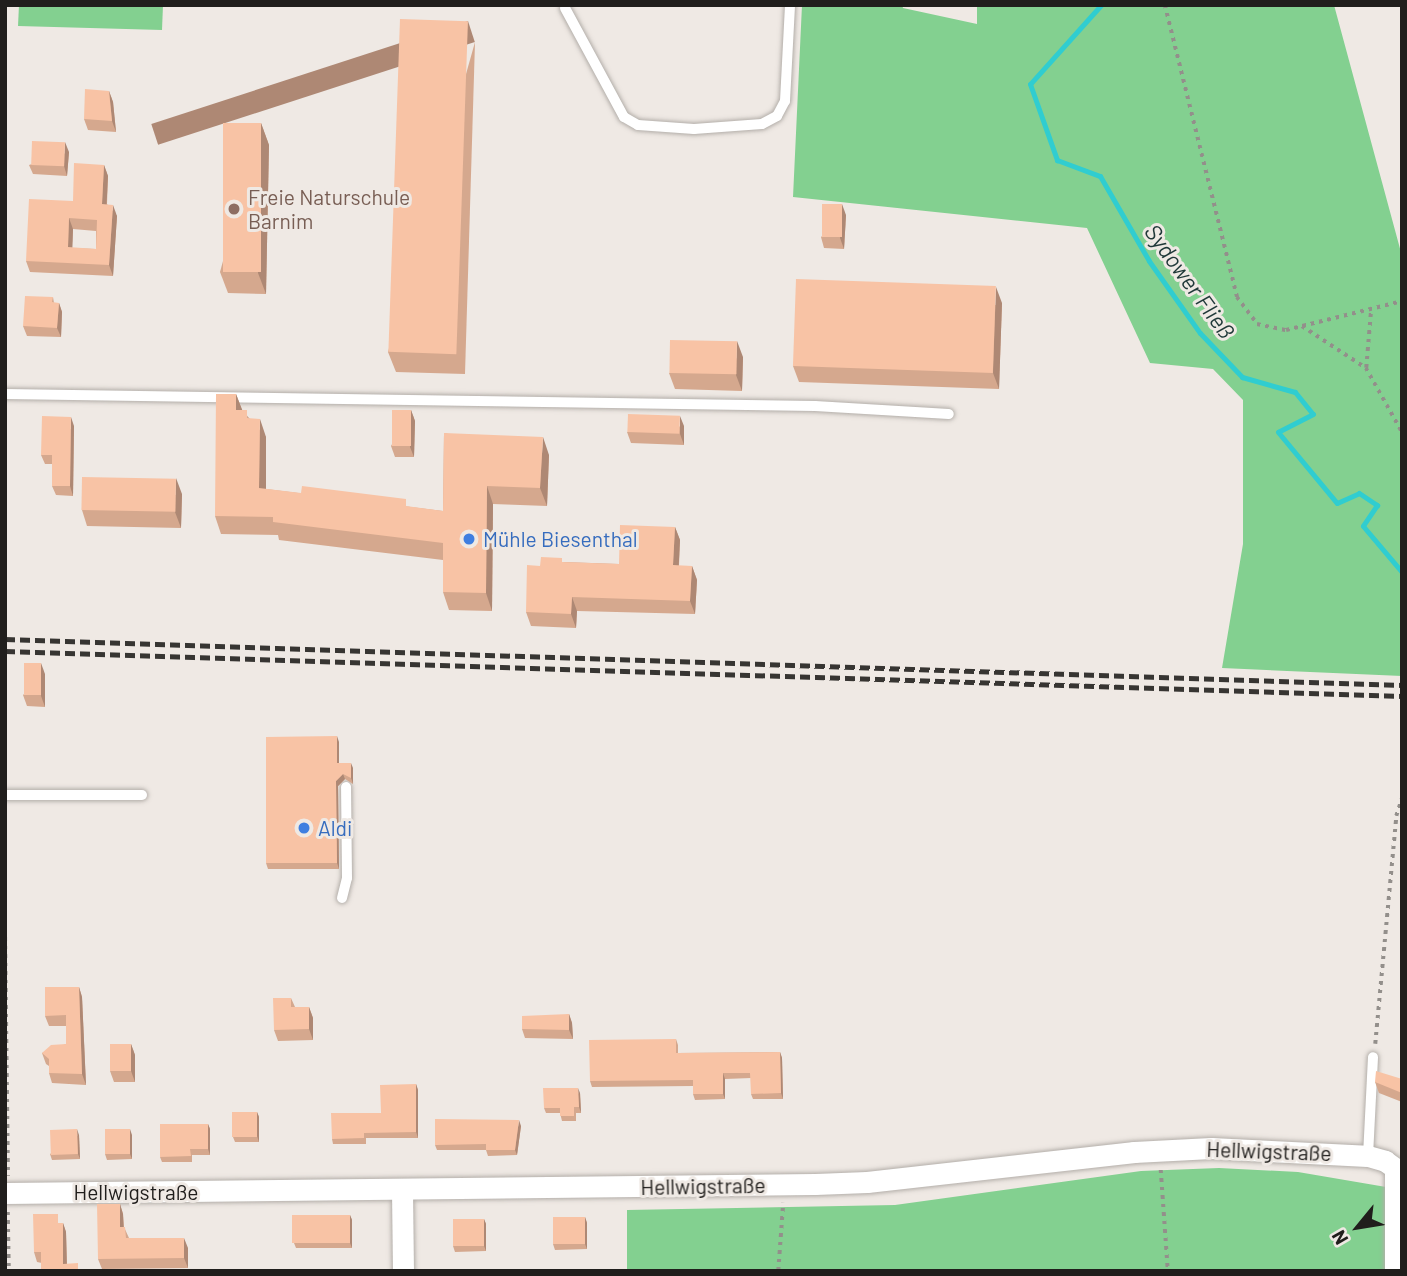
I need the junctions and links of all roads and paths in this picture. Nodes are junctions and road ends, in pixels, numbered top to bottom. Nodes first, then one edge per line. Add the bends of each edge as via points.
1 (790, 5) edge
2 (1165, 5) edge
3 (565, 8) dead end
4 (1402, 301) edge
5 (1371, 309) junction
6 (1302, 326) junction
7 (1366, 368) junction
8 (5, 394) edge
9 (949, 414) dead end
10 (1402, 432) edge
11 (346, 788) dead end
12 (5, 795) edge
13 (142, 795) dead end
14 (1402, 798) edge
15 (342, 898) dead end
16 (5, 912) edge
17 (1373, 1057) joint
18 (1160, 1150) junction
19 (1368, 1156) junction
20 (1398, 1172) edge
21 (784, 1185) junction
22 (402, 1190) junction
23 (6, 1193) edge
24 (9, 1271) edge
25 (403, 1271) edge
26 (778, 1271) edge
27 (1168, 1271) edge
28 (1395, 1271) edge

1 - 3 lane via 785,101 777,116 762,124 694,130 638,125 624,117
2 - 6 path via 1237,298 1257,324 1286,330
4 - 5 path
5 - 6 path
5 - 7 path
6 - 7 path
7 - 10 path
8 - 9 lane via 816,406
11 - 15 lane via 347,878
12 - 13 lane
14 - 17 path via 1396,816
16 - 23 path
17 - 19 lane
18 - 19 street, Hellwigstraße
18 - 21 street, Hellwigstraße via 867,1182
18 - 27 path
19 - 20 street, Hellwigstraße via 1385,1161
20 - 28 street
21 - 22 street, Hellwigstraße
21 - 26 path
22 - 23 street, Hellwigstraße
22 - 25 street
23 - 24 path

